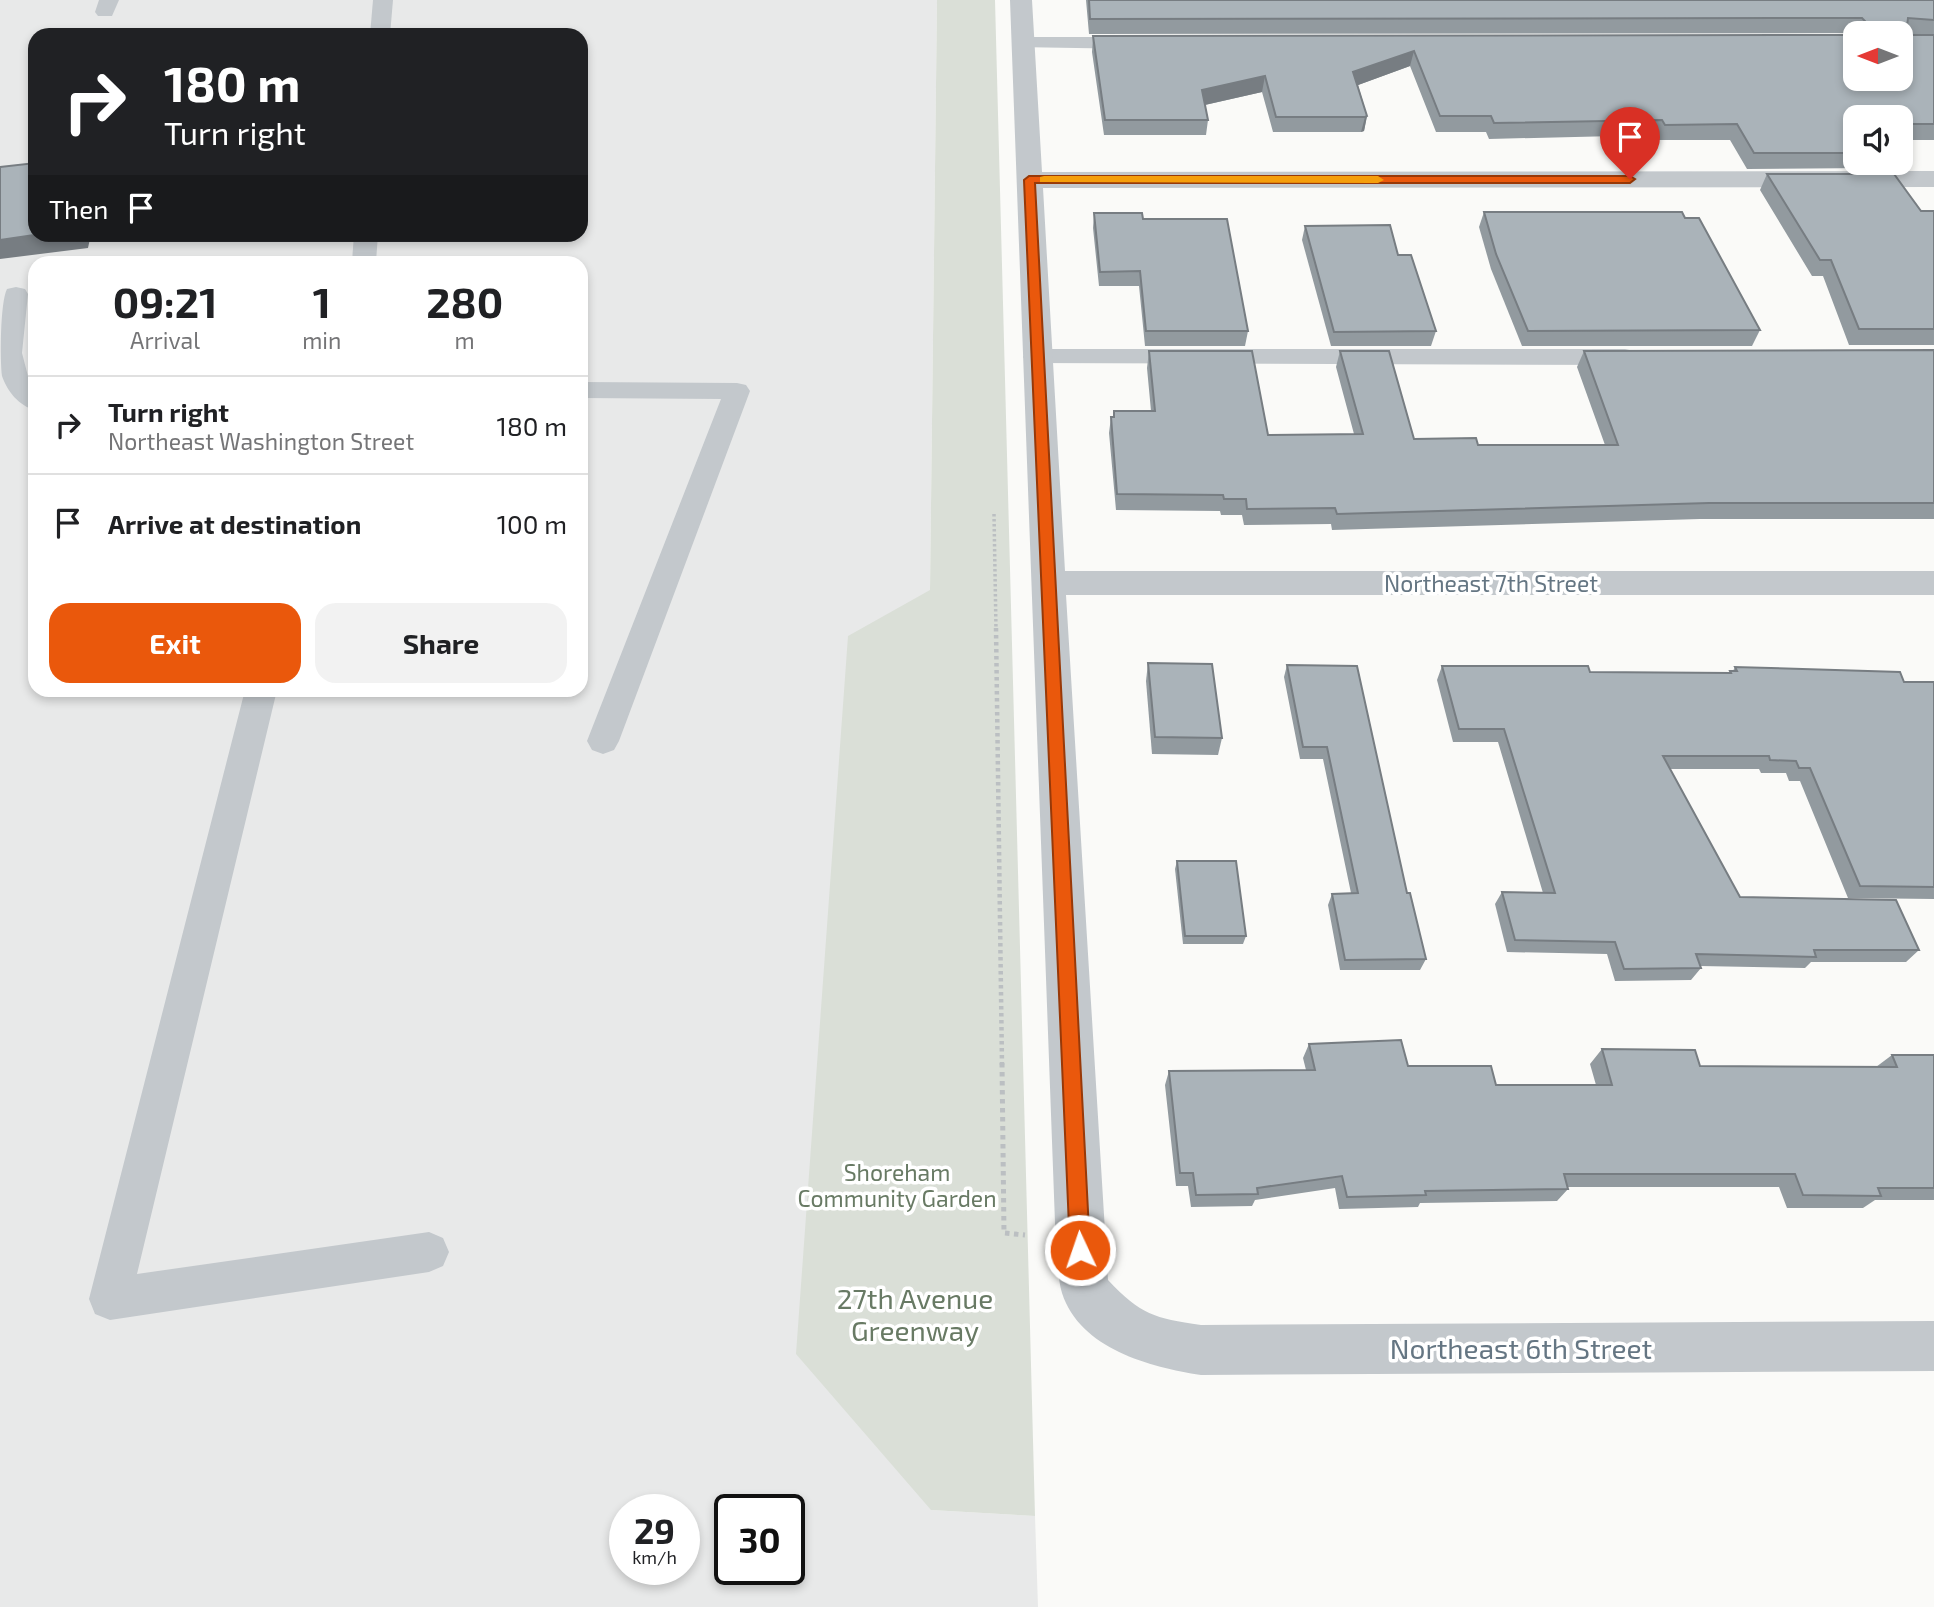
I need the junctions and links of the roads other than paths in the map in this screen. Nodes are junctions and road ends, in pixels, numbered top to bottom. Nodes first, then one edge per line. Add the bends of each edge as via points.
1 (383, 0) edge
2 (1021, 0) edge
3 (381, 28) edge
4 (1023, 43) junction
5 (1152, 43) edge
6 (1934, 179) edge
7 (1029, 180) junction
8 (16, 294) dead end
9 (1036, 357) junction
10 (1655, 357) edge
11 (588, 390) edge
12 (28, 395) edge
13 (1047, 583) junction
14 (1934, 583) edge
15 (259, 697) edge
16 (603, 741) dead end
17 (429, 1252) dead end
18 (1934, 1346) edge

1 - 3 lane
2 - 4 street
4 - 5 lane
4 - 7 street
6 - 7 street
7 - 9 street
8 - 12 lane via 5,341 10,376
9 - 10 lane
9 - 13 street
11 - 16 lane via 737,391
13 - 14 street, Northeast 7th Street
13 - 18 street, Northeast 6th Street via 1080,1250 1086,1291 1114,1322 1155,1343 1201,1350
15 - 17 lane via 110,1299

